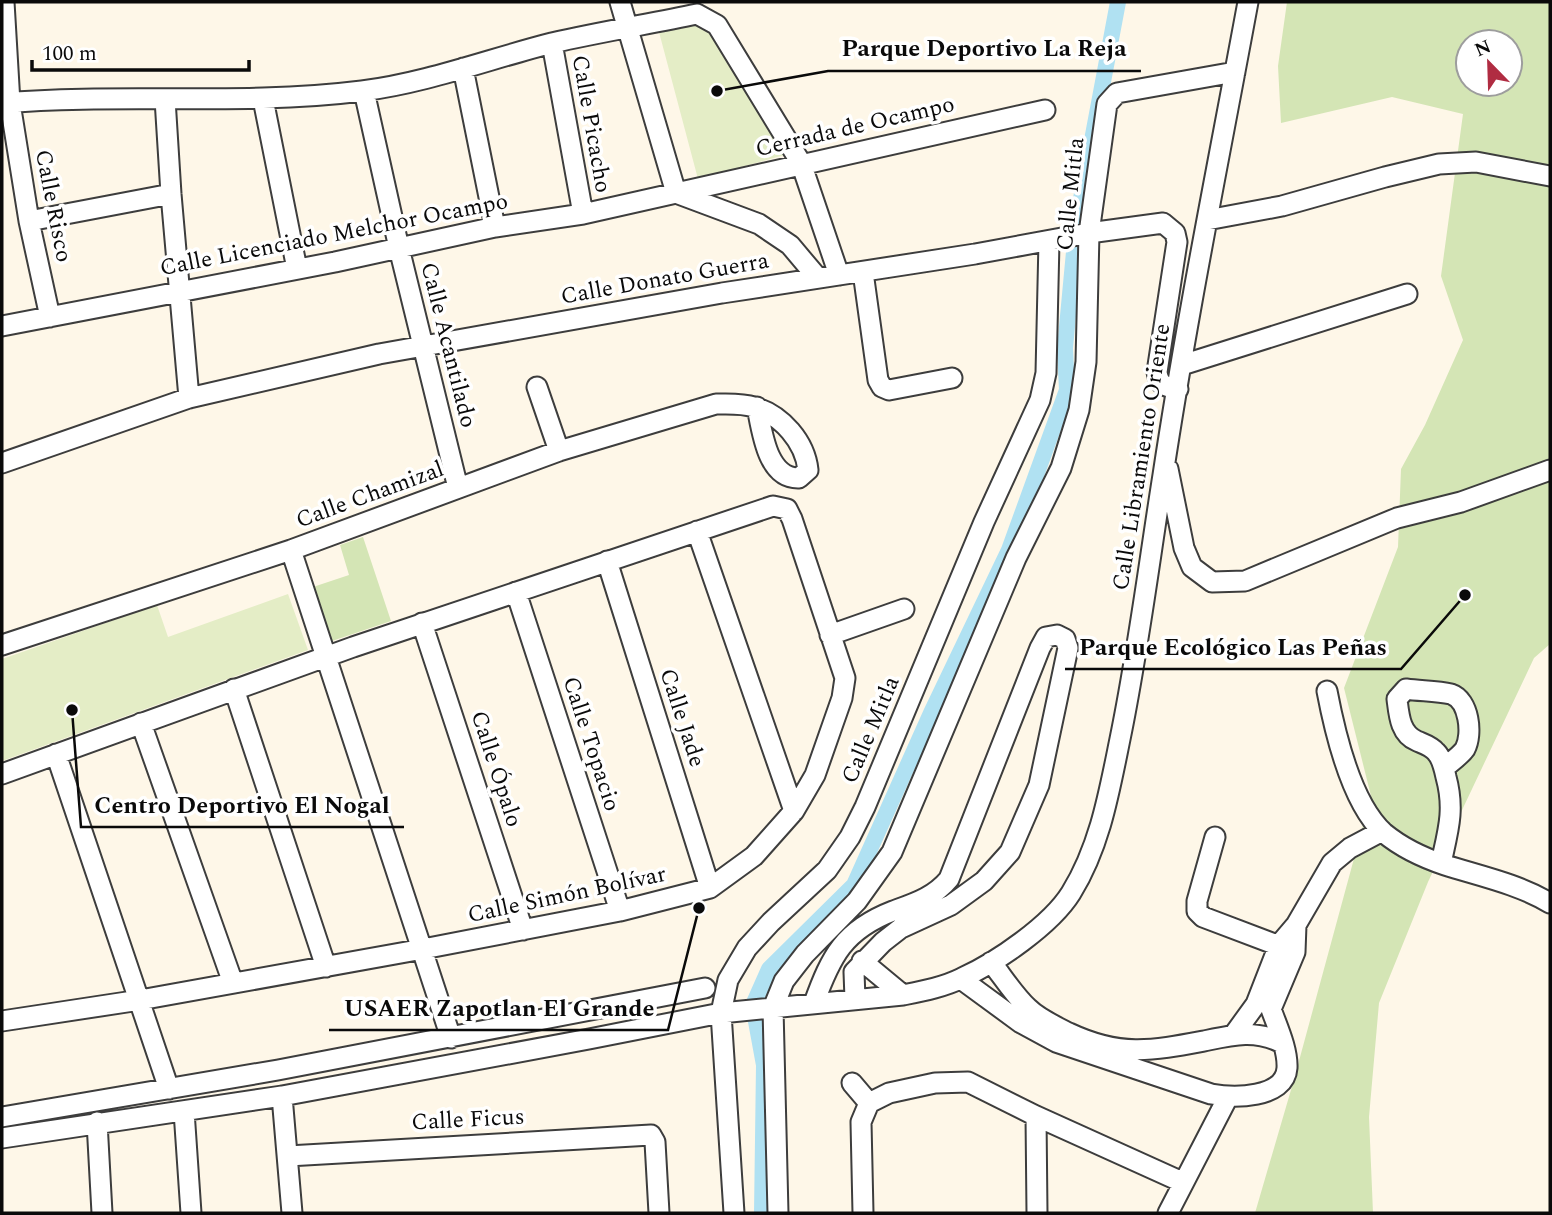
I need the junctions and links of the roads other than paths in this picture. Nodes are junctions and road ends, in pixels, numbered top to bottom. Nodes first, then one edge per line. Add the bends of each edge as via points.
1 (4, 2) edge
2 (620, 2) edge
3 (1248, 2) edge
4 (629, 28) junction
5 (552, 43) junction
6 (464, 68) junction
7 (1235, 72) junction
8 (364, 91) junction
9 (165, 99) junction
10 (263, 99) junction
11 (6, 103) edge
12 (1045, 110) dead end
13 (801, 163) junction
14 (1550, 176) edge
15 (676, 193) junction
16 (171, 194) junction
17 (583, 214) junction
18 (1207, 220) junction
19 (29, 221) junction
20 (495, 227) junction
21 (1068, 237) junction
22 (399, 248) junction
23 (297, 268) junction
24 (863, 272) junction
25 (839, 275) junction
26 (817, 277) junction
27 (179, 292) junction
28 (1407, 294) dead end
29 (50, 317) junction
30 (2, 326) edge
31 (423, 347) junction
32 (1182, 365) junction
33 (952, 379) dead end
34 (537, 387) dead end
35 (1178, 389) junction
36 (189, 398) junction
37 (757, 407) dead end
38 (559, 451) junction
39 (1166, 456) junction
40 (2, 463) edge
41 (1550, 470) edge
42 (458, 488) junction
43 (698, 531) junction
44 (291, 550) junction
45 (607, 562) junction
46 (516, 592) junction
47 (905, 609) dead end
48 (422, 623) junction
49 (830, 635) junction
50 (2, 645) edge
51 (327, 656) junction
52 (234, 690) junction
53 (1327, 691) dead end
54 (141, 723) junction
55 (56, 754) junction
56 (1444, 768) dead end
57 (2, 774) edge
58 (794, 811) junction
59 (1382, 831) junction
60 (1216, 837) dead end
61 (1441, 863) junction
62 (710, 888) junction
63 (1550, 903) edge
64 (620, 911) junction
65 (523, 930) junction
66 (1287, 948) junction
67 (423, 950) junction
68 (991, 962) junction
69 (326, 967) junction
70 (827, 967) junction
71 (858, 967) junction
72 (961, 979) junction
73 (233, 984) junction
74 (705, 988) dead end
75 (903, 995) junction
76 (855, 999) junction
77 (140, 1000) junction
78 (814, 1003) junction
79 (1264, 1006) junction
80 (767, 1008) junction
81 (727, 1012) junction
82 (2, 1021) edge
83 (1235, 1033) junction
84 (451, 1038) junction
85 (1282, 1043) junction
86 (852, 1083) dead end
87 (169, 1090) junction
88 (282, 1096) junction
89 (1228, 1097) junction
90 (869, 1103) junction
91 (184, 1111) junction
92 (1036, 1116) junction
93 (2, 1117) edge
94 (97, 1122) junction
95 (10, 1137) edge
96 (2, 1156) edge
97 (288, 1156) junction
98 (1182, 1182) junction
99 (102, 1213) edge
100 (191, 1213) edge
101 (292, 1213) edge
102 (659, 1213) edge
103 (734, 1213) edge
104 (778, 1213) edge
105 (863, 1213) edge
106 (1037, 1213) edge
107 (1168, 1213) edge

1 - 11 street, Calle Risco
2 - 4 street
3 - 7 street, Calle Libramiento Oriente
4 - 5 street
4 - 13 street via 697,15 717,25
4 - 15 street
5 - 6 street
5 - 17 street, Calle Picacho
6 - 8 street
6 - 20 street
7 - 18 street, Calle Libramiento Oriente
7 - 21 street, Calle Mitla via 1117,93 1107,104
8 - 10 street
8 - 22 street, Calle Acantilado
9 - 10 street
9 - 11 street
9 - 16 street
10 - 23 street
11 - 19 street, Calle Risco
12 - 13 street, Cerrada de Ocampo
13 - 15 street, Cerrada de Ocampo
13 - 25 street
14 - 18 street via 1476,162 1439,164 1282,206
15 - 17 street, Calle Licenciado Melchor Ocampo
15 - 26 street via 759,224 790,245
16 - 19 street
16 - 27 street
17 - 20 street, Calle Licenciado Melchor Ocampo
18 - 32 street, Calle Libramiento Oriente
19 - 29 street, Calle Risco
20 - 22 street, Calle Licenciado Melchor Ocampo
21 - 24 street, Calle Donato Guerra
21 - 35 street, Calle Donato Guerra via 1163,223 1175,233 1157,372 1164,387
21 - 80 street, Calle Mitla via 1086,362 1079,410 1061,468 1016,558 892,852 857,901 805,954
21 - 81 street, Calle Mitla via 1040,400 850,836 827,870 747,948 728,979
22 - 23 street, Calle Licenciado Melchor Ocampo
22 - 31 street, Calle Acantilado
23 - 27 street, Calle Licenciado Melchor Ocampo
24 - 25 street, Calle Donato Guerra
24 - 33 street via 882,387 889,390
25 - 26 street, Calle Donato Guerra
26 - 31 street, Calle Donato Guerra
27 - 29 street, Calle Licenciado Melchor Ocampo
27 - 36 street
28 - 32 street
29 - 30 street, Calle Licenciado Melchor Ocampo
31 - 36 street, Calle Donato Guerra
31 - 42 street, Calle Acantilado
32 - 35 street, Calle Libramiento Oriente
34 - 38 street
35 - 39 street, Calle Libramiento Oriente
36 - 40 street, Calle Donato Guerra
37 - 38 street, Calle Chamizal via 716,404
38 - 42 street, Calle Chamizal
39 - 41 street via 1184,548 1192,567 1212,583 1245,581 1396,518 1461,502
39 - 68 street, Calle Libramiento Oriente via 1127,704 1093,848 1070,895 1047,922
42 - 44 street, Calle Chamizal
43 - 45 street
43 - 49 street, Calle Simón Bolívar via 773,506 787,509
43 - 58 street
44 - 50 street, Calle Chamizal
44 - 51 street
45 - 46 street
45 - 62 street, Calle Jade
46 - 48 street
46 - 64 street, Calle Topacio
47 - 49 street
48 - 51 street
48 - 65 street, Calle Ópalo
49 - 58 street, Calle Simón Bolívar via 845,678 842,698 814,775
51 - 52 street
51 - 67 street
52 - 54 street
52 - 69 street
53 - 59 street via 1334,731 1353,785
54 - 55 street
54 - 73 street
55 - 57 street
55 - 77 street
56 - 61 street via 1452,804
58 - 62 street, Calle Simón Bolívar via 754,856
59 - 61 street
59 - 66 street via 1332,863
60 - 66 street via 1198,911 1203,917
61 - 63 street via 1518,887
62 - 64 street, Calle Simón Bolívar
64 - 65 street, Calle Simón Bolívar
65 - 67 street, Calle Simón Bolívar
66 - 79 street
67 - 69 street, Calle Simón Bolívar
67 - 84 street
68 - 72 street, Calle Libramiento Oriente
68 - 83 street via 1029,1009 1089,1042 1125,1051 1158,1050
69 - 73 street, Calle Simón Bolívar
70 - 71 street
70 - 71 street via 840,945 859,928 937,893 949,879 1040,648 1046,637 1065,639 1068,648 1039,785 1010,852 984,881 951,905 901,929
70 - 78 street
71 - 75 street
71 - 76 street
72 - 75 street, Calle Libramiento Oriente
72 - 89 street via 1021,1023 1056,1042
73 - 77 street, Calle Simón Bolívar
74 - 84 street
75 - 76 street, Calle Libramiento Oriente
76 - 78 street, Calle Libramiento Oriente
77 - 82 street, Calle Simón Bolívar
77 - 87 street
78 - 80 street, Calle Libramiento Oriente
79 - 83 street
79 - 85 street
80 - 81 street, Calle Libramiento Oriente
80 - 104 street
81 - 88 street, Calle Libramiento Oriente
81 - 103 street, Calle Mitla
83 - 85 street
84 - 87 street
85 - 89 street via 1288,1065 1280,1083 1251,1096
86 - 90 street
87 - 93 street
88 - 91 street, Calle Libramiento Oriente
88 - 97 street
89 - 98 street
90 - 92 street via 889,1093 935,1083 968,1082
90 - 105 street via 861,1122
91 - 94 street, Calle Libramiento Oriente
91 - 100 street
92 - 98 street
92 - 106 street
94 - 95 street, Calle Libramiento Oriente
94 - 99 street
95 - 96 street
97 - 101 street
97 - 102 street, Calle Ficus via 651,1135
98 - 107 street

